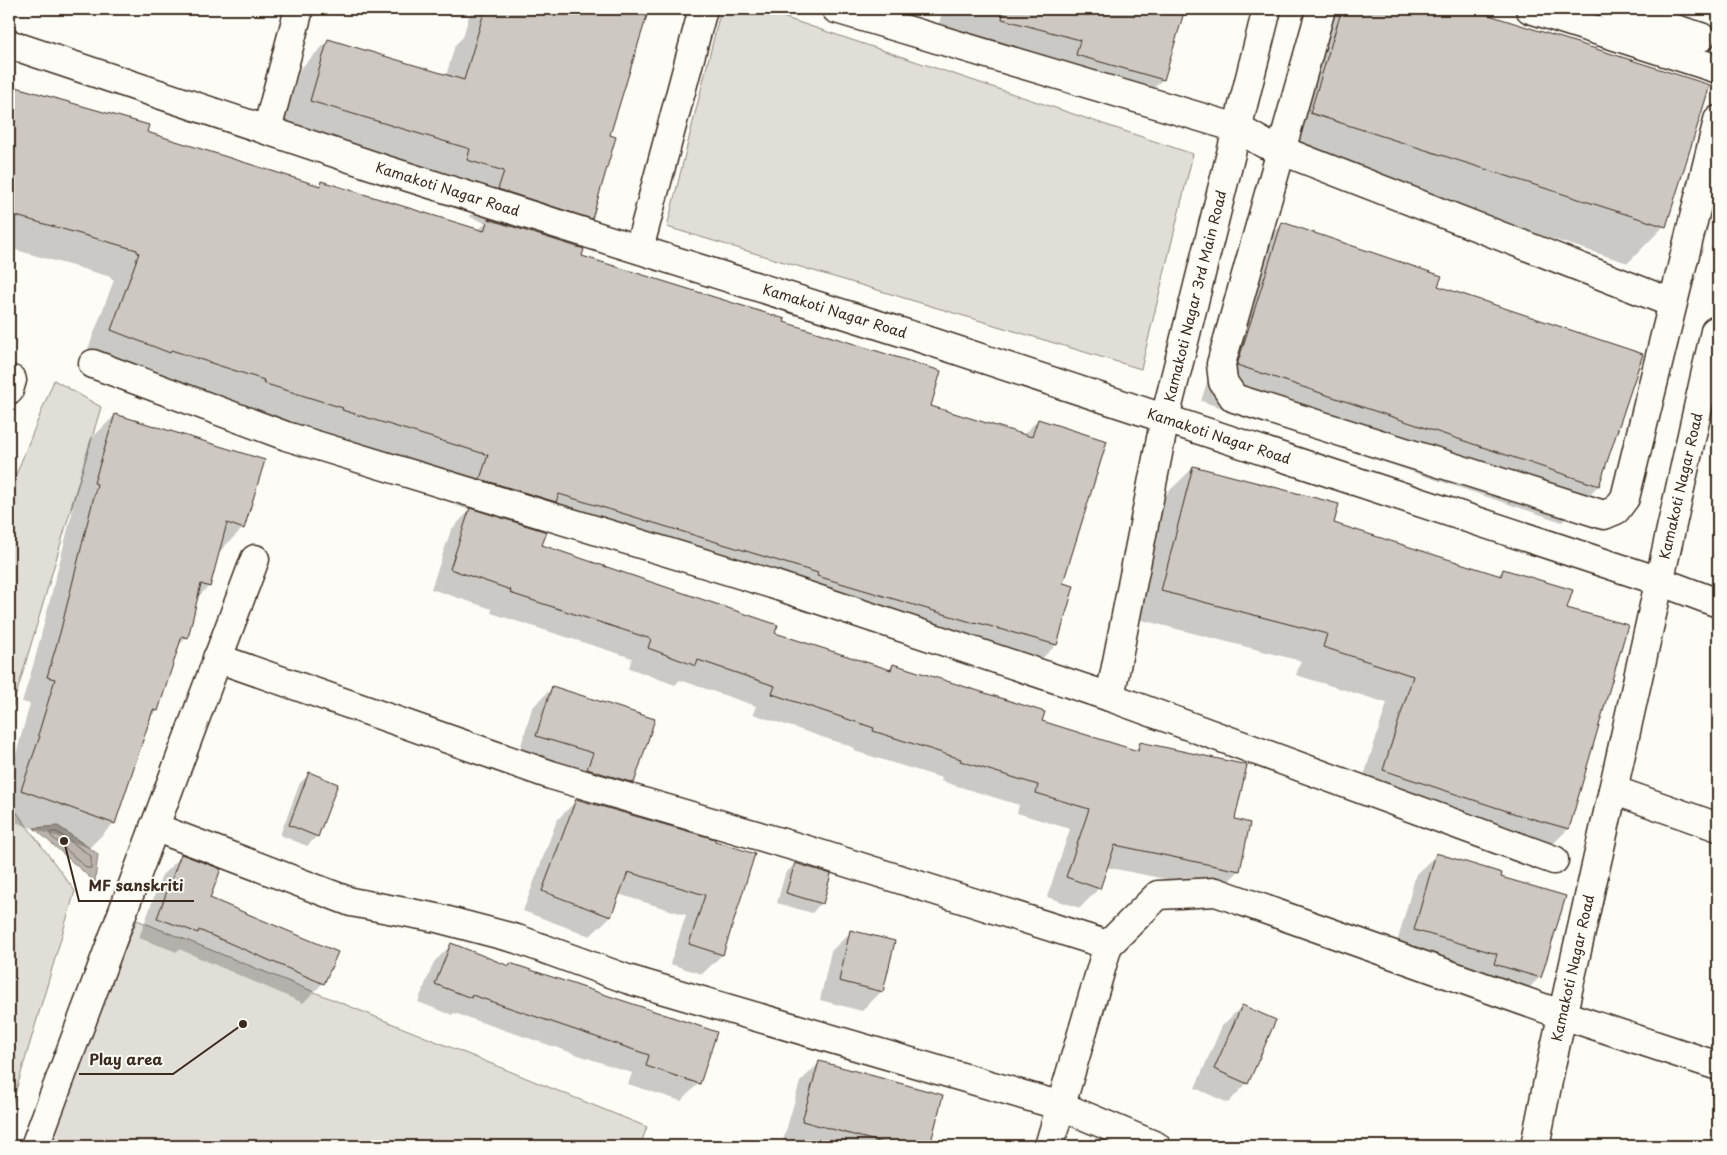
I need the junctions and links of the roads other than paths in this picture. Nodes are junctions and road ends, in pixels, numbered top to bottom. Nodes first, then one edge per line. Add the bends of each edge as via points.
1 (299, 9) edge
2 (703, 9) edge
3 (836, 9) edge
4 (1267, 9) edge
5 (1321, 9) edge
6 (1530, 9) edge
7 (1613, 9) edge
8 (1701, 37) dead end
9 (9, 44) edge
10 (1718, 70) edge
11 (1718, 120) edge
12 (1237, 128) junction
13 (267, 130) junction
14 (1280, 150) junction
15 (639, 250) junction
16 (1672, 303) junction
17 (1717, 328) edge
18 (94, 364) dead end
19 (1165, 418) junction
20 (255, 559) dead end
21 (1659, 581) junction
22 (1718, 603) edge
23 (217, 658) junction
24 (1110, 697) junction
25 (1612, 790) junction
26 (154, 827) junction
27 (1718, 827) edge
28 (1554, 860) dead end
29 (1108, 945) junction
30 (1563, 1015) junction
31 (1718, 1066) edge
32 (1061, 1106) junction
33 (35, 1146) edge
34 (1049, 1146) edge
35 (1156, 1146) edge
36 (1535, 1146) edge

1 - 13 street
2 - 15 street
3 - 12 street
4 - 12 street, Kamakoti Nagar 3rd Main Road
5 - 14 street
6 - 10 street
7 - 8 street
9 - 13 street, Kamakoti Nagar Road
11 - 16 street
12 - 14 street
12 - 19 street, Kamakoti Nagar 3rd Main Road
13 - 15 street, Kamakoti Nagar Road
14 - 16 street
14 - 16 street via 1221,364 1224,382 1234,398 1604,515 1616,510 1625,498
15 - 19 street, Kamakoti Nagar Road
17 - 21 street, Kamakoti Nagar Road
18 - 24 street via 286,436 772,584
19 - 21 street, Kamakoti Nagar Road
19 - 24 street, Kamakoti Nagar 3rd Main Road
20 - 23 street
21 - 22 street, Kamakoti Nagar Road
21 - 25 street, Kamakoti Nagar Road
23 - 26 street
23 - 29 street via 551,775 807,850
24 - 28 street
25 - 27 street
25 - 30 street, Kamakoti Nagar Road
26 - 32 street via 351,902 437,918 517,939 627,979
26 - 33 street
29 - 30 street via 1158,895 1216,892
29 - 32 street
30 - 31 street
30 - 36 street, Kamakoti Nagar Road
32 - 34 street
32 - 35 street

